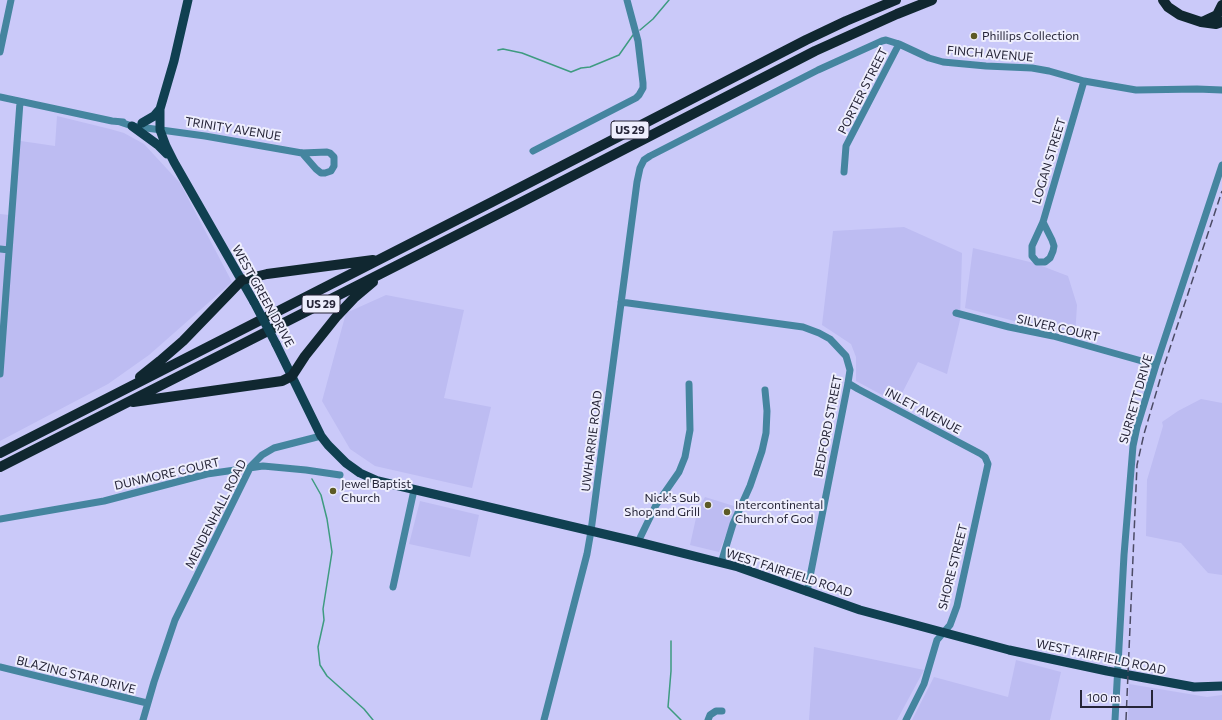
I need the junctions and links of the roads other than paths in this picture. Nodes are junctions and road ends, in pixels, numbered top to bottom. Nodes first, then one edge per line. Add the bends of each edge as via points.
1 (11, 0) edge
2 (188, 0) edge
3 (627, 0) edge
4 (896, 0) edge
5 (932, 0) edge
6 (1163, 0) edge
7 (1222, 5) edge
8 (3, 22) edge
9 (1201, 22) junction
10 (1222, 22) edge
11 (899, 44) junction
12 (0, 52) edge
13 (1084, 81) junction
14 (165, 88) junction
15 (1222, 90) edge
16 (0, 97) edge
17 (20, 102) junction
18 (160, 109) junction
19 (120, 122) junction
20 (142, 124) junction
21 (132, 126) junction
22 (160, 130) junction
23 (534, 151) dead end
24 (302, 153) dead end
25 (172, 159) junction
26 (643, 162) joint
27 (1222, 165) edge
28 (844, 172) dead end
29 (1043, 222) junction
30 (0, 249) edge
31 (9, 250) junction
32 (381, 259) junction
33 (385, 272) junction
34 (242, 280) junction
35 (621, 302) junction
36 (956, 312) dead end
37 (1156, 365) junction
38 (0, 374) edge
39 (292, 376) junction
40 (848, 383) junction
41 (689, 384) dead end
42 (765, 390) dead end
43 (117, 394) junction
44 (125, 404) junction
45 (321, 436) junction
46 (0, 452) edge
47 (986, 458) joint
48 (0, 467) edge
49 (250, 468) junction
50 (353, 468) joint
51 (340, 475) dead end
52 (414, 490) junction
53 (0, 518) edge
54 (591, 531) junction
55 (638, 542) junction
56 (721, 563) junction
57 (393, 587) dead end
58 (807, 592) junction
59 (943, 633) junction
60 (0, 668) edge
61 (1117, 673) junction
62 (1222, 686) edge
63 (147, 703) junction
64 (722, 711) dead end
65 (143, 720) edge
66 (544, 720) edge
67 (708, 720) edge
68 (906, 720) edge
69 (1115, 720) edge

1 - 8 street
2 - 14 main road, WEST GREEN DRIVE
3 - 23 street via 638,41 643,84 639,95
4 - 32 highway, US 29 via 806,40
5 - 33 highway, US 29 via 890,16 815,51
6 - 9 highway via 1180,15
7 - 9 highway via 1217,15
8 - 12 street
9 - 10 highway
11 - 13 street, FINCH AVENUE via 943,62 1032,68
11 - 26 street, FINCH AVENUE via 886,40 859,50 656,153
11 - 28 street, PORTER STREET via 846,146
13 - 15 street, FINCH AVENUE via 1136,90
13 - 29 street, LOGAN STREET
14 - 18 main road, WEST GREEN DRIVE
14 - 22 main road, WEST GREEN DRIVE
16 - 17 street, TRINITY AVENUE
17 - 19 street, TRINITY AVENUE
17 - 31 street
18 - 20 main road
18 - 22 main road, WEST GREEN DRIVE
19 - 20 street, TRINITY AVENUE
19 - 21 street, TRINITY AVENUE
20 - 22 street, TRINITY AVENUE
21 - 22 street, TRINITY AVENUE
21 - 25 main road
22 - 24 street, TRINITY AVENUE
22 - 25 main road, WEST GREEN DRIVE
25 - 34 main road, WEST GREEN DRIVE
26 - 35 street, UWHARRIE ROAD via 637,182
27 - 37 street, SURRETT DRIVE
29 - 29 street, LOGAN STREET via 1032,246 1031,254 1038,262 1045,262 1050,258 1054,246
30 - 31 street
31 - 38 street
32 - 34 highway via 267,274
32 - 43 highway, US 29
33 - 39 highway via 337,316
33 - 44 highway, US 29
34 - 39 main road, WEST GREEN DRIVE, bridge
34 - 43 highway via 183,341
35 - 40 street, BEDFORD STREET via 810,328 830,339 846,356 850,370
35 - 54 street, UWHARRIE ROAD
36 - 37 street, SILVER COURT
37 - 61 street, SURRETT DRIVE via 1137,427 1131,465
39 - 44 highway via 282,381
39 - 45 main road, WEST GREEN DRIVE
40 - 47 street, INLET AVENUE
40 - 58 street, BEDFORD STREET
41 - 55 street via 690,430 686,457 679,472 656,505
42 - 56 street via 766,433 762,451
43 - 46 highway, US 29
44 - 48 highway, US 29
45 - 49 street, MENDENHALL ROAD via 274,448 262,455
45 - 50 main road, WEST GREEN DRIVE via 338,456
47 - 59 street, SHORE STREET via 988,468 957,606 950,625
49 - 51 street, DUNMORE COURT via 263,466
49 - 53 street, DUNMORE COURT via 207,474 104,501
49 - 63 street, MENDENHALL ROAD via 175,620
50 - 52 main road, WEST FAIRFIELD ROAD via 378,481
52 - 54 main road, WEST FAIRFIELD ROAD
52 - 57 street
54 - 55 main road, WEST FAIRFIELD ROAD
54 - 66 street, UWHARRIE ROAD
55 - 56 main road, WEST FAIRFIELD ROAD
56 - 58 main road, WEST FAIRFIELD ROAD
58 - 59 main road, WEST FAIRFIELD ROAD
59 - 61 main road, WEST FAIRFIELD ROAD
59 - 68 street, SHORE STREET via 937,640 924,684
60 - 63 street, BLAZING STAR DRIVE
61 - 62 main road, WEST FAIRFIELD ROAD via 1194,687
61 - 69 street, SURRETT DRIVE
63 - 65 street, MENDENHALL ROAD
64 - 67 street via 716,711

